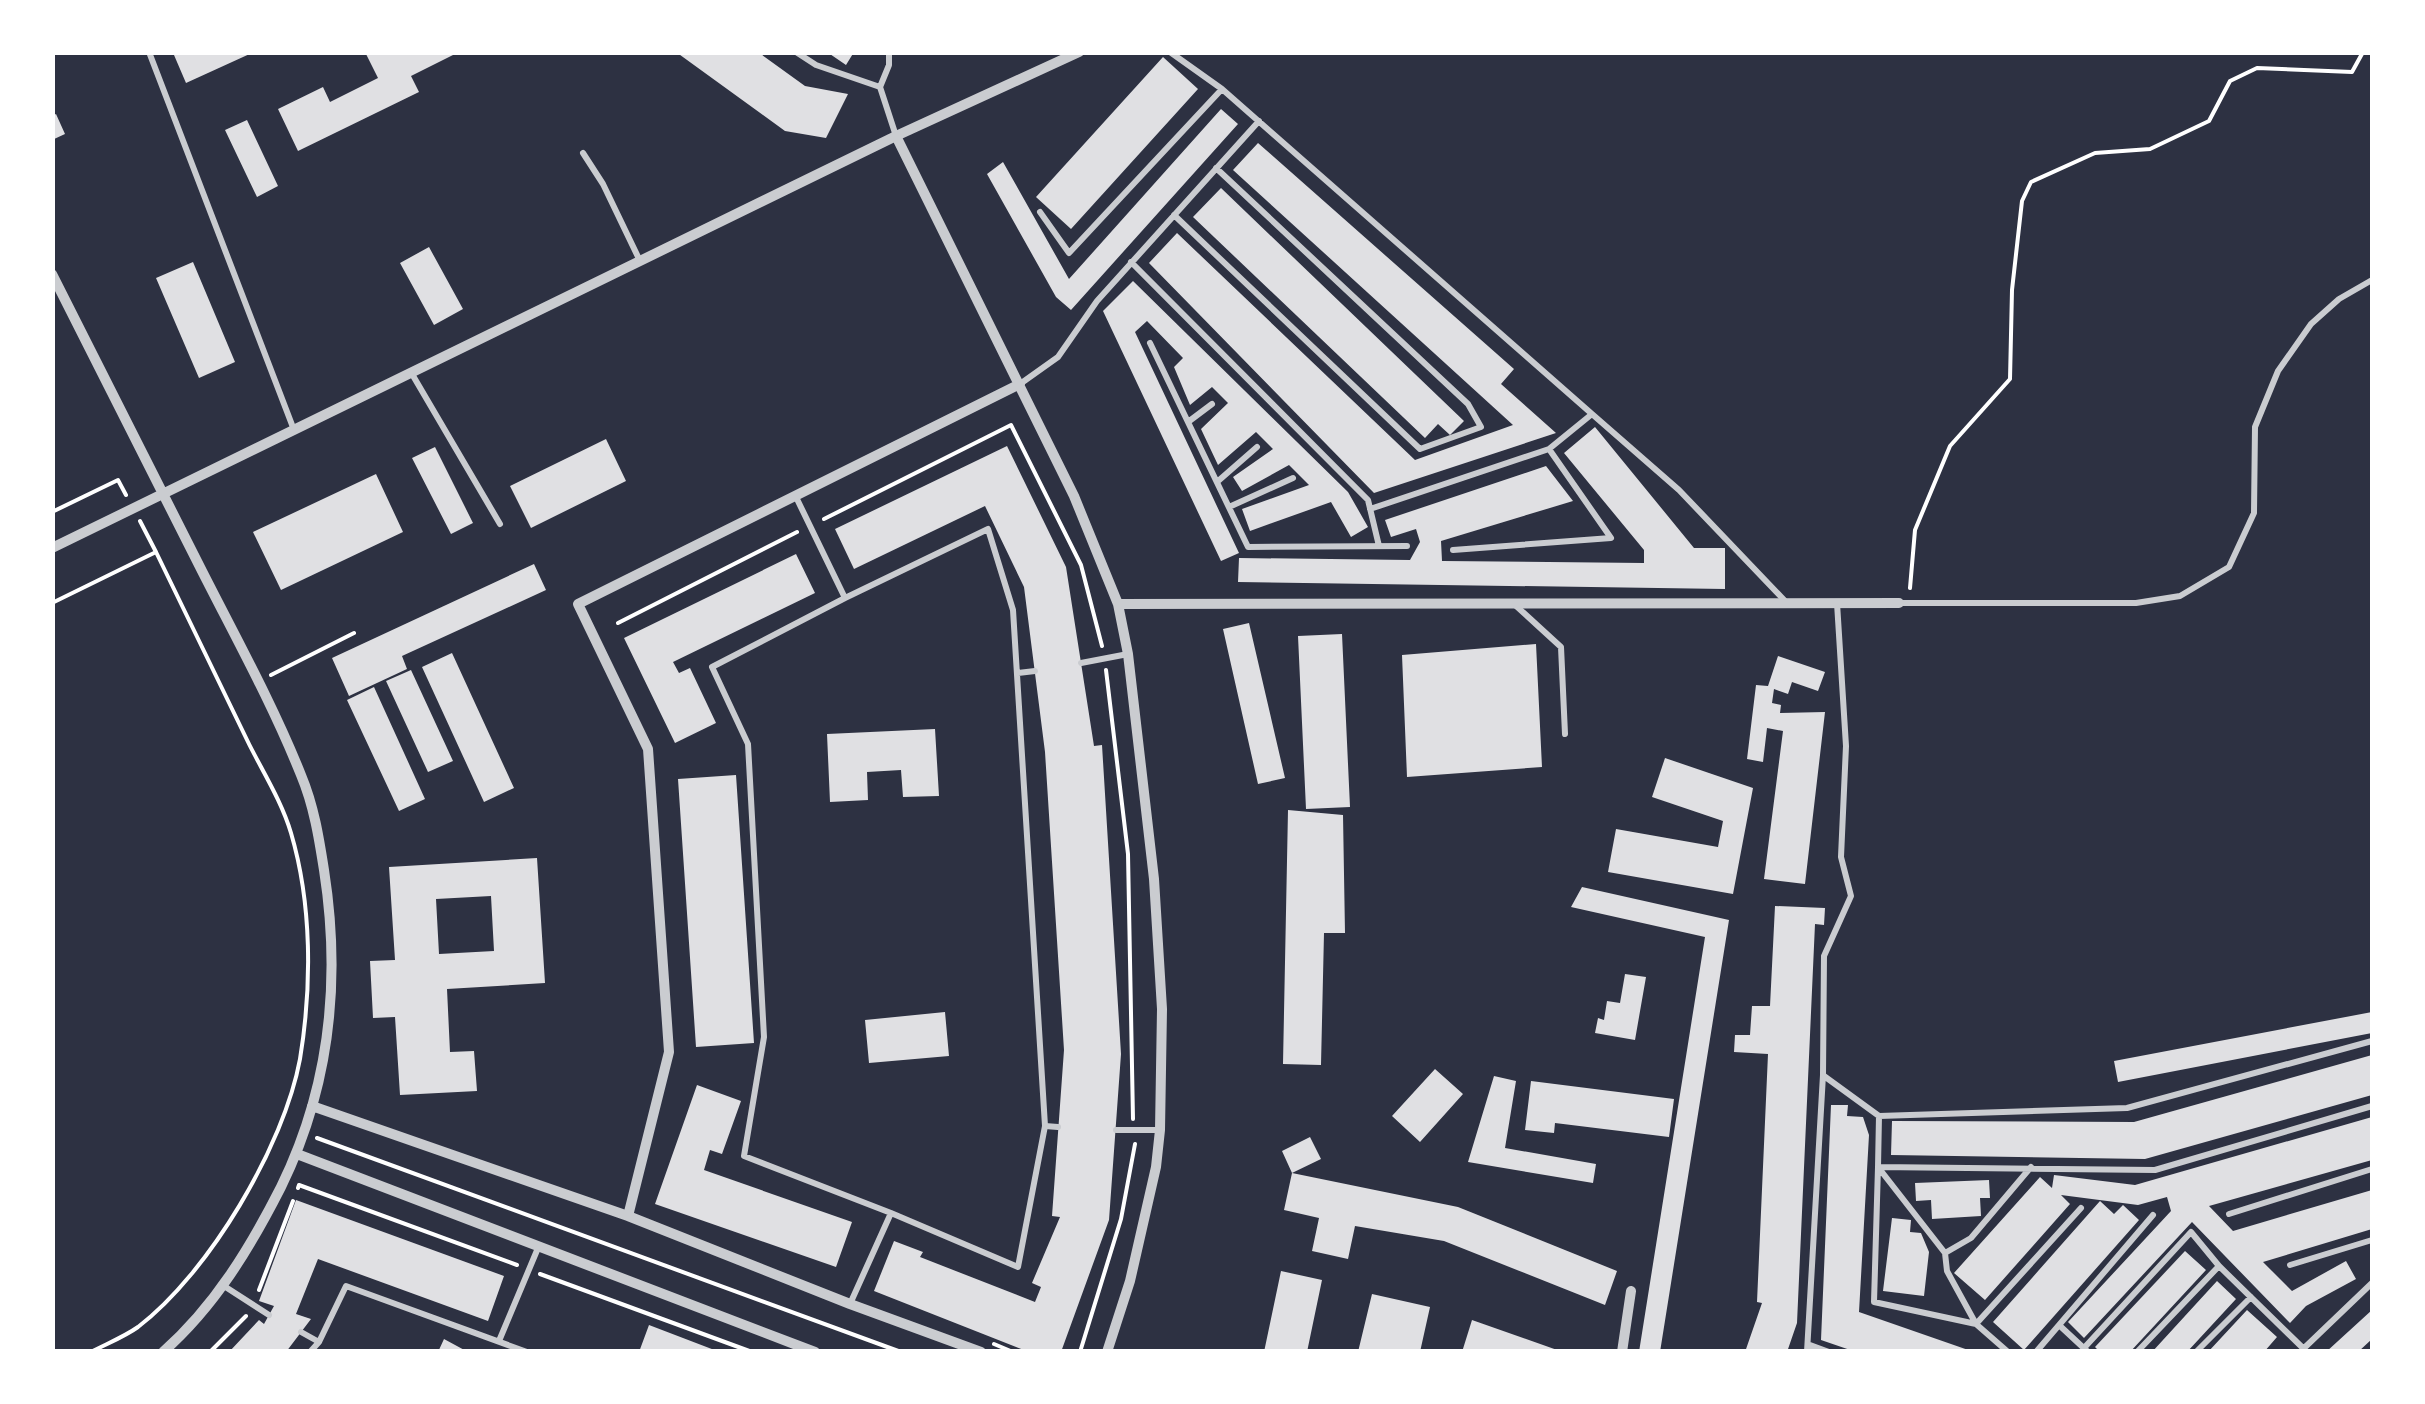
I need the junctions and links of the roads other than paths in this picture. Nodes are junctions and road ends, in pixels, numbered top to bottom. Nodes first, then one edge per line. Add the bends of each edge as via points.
1 (149, 52) edge
2 (796, 52) edge
3 (888, 52) edge
4 (1079, 52) edge
5 (1170, 52) edge
6 (880, 87) junction
7 (1222, 89) junction
8 (1258, 121) junction
9 (896, 136) junction
10 (582, 153) dead end
11 (1216, 168) junction
12 (1040, 212) dead end
13 (1174, 215) junction
14 (640, 262) junction
15 (1131, 262) junction
16 (52, 274) edge
17 (2372, 280) edge
18 (1150, 343) dead end
19 (412, 374) junction
20 (1020, 384) junction
21 (1212, 404) dead end
22 (1592, 414) junction
23 (1188, 422) junction
24 (295, 432) junction
25 (1257, 448) dead end
26 (1548, 449) junction
27 (1294, 478) dead end
28 (1217, 482) junction
29 (164, 495) junction
30 (796, 496) junction
31 (1229, 506) junction
32 (1370, 509) junction
33 (500, 524) dead end
34 (1379, 546) junction
35 (1407, 546) dead end
36 (52, 548) edge
37 (1454, 550) dead end
38 (845, 598) junction
39 (1786, 602) junction
40 (1513, 603) junction
41 (1837, 603) junction
42 (1899, 603) joint
43 (1118, 604) junction
44 (1128, 654) junction
45 (1081, 663) dead end
46 (1035, 670) dead end
47 (1018, 673) junction
48 (1565, 734) dead end
49 (2372, 1041) edge
50 (1823, 1075) junction
51 (312, 1106) junction
52 (2372, 1106) edge
53 (1880, 1116) junction
54 (1045, 1126) junction
55 (1058, 1127) dead end
56 (1116, 1130) dead end
57 (1160, 1130) junction
58 (297, 1154) junction
59 (1878, 1167) junction
60 (2030, 1167) junction
61 (2372, 1169) edge
62 (2081, 1208) dead end
63 (891, 1214) junction
64 (2229, 1214) dead end
65 (2153, 1215) dead end
66 (628, 1216) junction
67 (2372, 1240) edge
68 (538, 1248) junction
69 (1945, 1252) junction
70 (2219, 1266) junction
71 (2290, 1266) dead end
72 (2372, 1284) edge
73 (224, 1286) junction
74 (1631, 1292) dead end
75 (2251, 1297) junction
76 (850, 1304) junction
77 (269, 1315) dead end
78 (1976, 1324) junction
79 (2059, 1325) junction
80 (301, 1332) dead end
81 (499, 1340) junction
82 (319, 1342) junction
83 (1808, 1348) edge
84 (2086, 1350) edge
85 (2304, 1350) edge
86 (164, 1351) edge
87 (310, 1352) edge
88 (526, 1352) edge
89 (816, 1352) edge
90 (981, 1352) edge
91 (1107, 1352) edge
92 (1622, 1352) edge
93 (1829, 1352) edge
94 (2008, 1352) edge
95 (2036, 1352) edge
96 (2137, 1352) edge
97 (2196, 1352) edge

1 - 24 lane
2 - 6 lane via 816,66
3 - 6 lane
4 - 9 street
5 - 7 lane
6 - 9 lane
7 - 8 lane
7 - 12 lane via 1069,253
8 - 11 lane
8 - 22 lane
9 - 14 street
9 - 20 street
10 - 14 lane
11 - 13 lane
11 - 13 lane via 1468,404 1481,426 1420,449
13 - 15 lane
14 - 19 street
15 - 20 lane via 1058,357
15 - 32 lane
16 - 29 street
17 - 42 lane via 2311,324 2278,371 2255,427 2254,512 2229,567 2180,596 2136,603
18 - 23 lane
19 - 24 street
19 - 33 lane
20 - 30 street
20 - 43 street
21 - 23 lane
22 - 26 lane
22 - 39 lane via 1680,490
23 - 28 lane
24 - 29 street
25 - 28 lane
26 - 32 lane
26 - 37 lane via 1611,538
27 - 31 lane
28 - 31 lane
29 - 36 street
29 - 51 street via 258,682 316,822 334,957 328,1037
30 - 38 lane
30 - 66 street via 578,604 648,750 669,1052
31 - 34 lane via 1248,547
32 - 34 lane
34 - 35 lane
38 - 47 lane via 988,529 1012,610
38 - 63 lane via 712,666 748,744 764,1037 744,1156
39 - 40 street
39 - 41 street
40 - 43 street
40 - 48 lane via 1562,647
41 - 42 street
41 - 50 lane via 1846,746 1841,857 1850,896 1824,956
43 - 44 street
44 - 45 lane
44 - 57 street via 1154,879
46 - 47 lane
47 - 54 lane
49 - 53 lane via 2127,1108
50 - 53 lane
50 - 83 lane
51 - 58 street
51 - 66 street
52 - 60 lane via 2155,1170
53 - 59 lane
54 - 55 lane
54 - 63 lane via 1018,1267
56 - 57 lane
57 - 91 street via 1130,1280
58 - 68 street
58 - 73 street
59 - 60 lane
59 - 69 lane
59 - 78 lane via 1874,1302
60 - 69 lane via 1971,1238
61 - 64 lane
62 - 78 lane
63 - 76 lane
65 - 79 lane
66 - 76 street
67 - 71 lane
68 - 81 lane
68 - 89 street
69 - 78 lane via 1947,1271
70 - 75 lane
70 - 84 lane via 2192,1232
70 - 96 lane
72 - 85 lane
73 - 77 lane
73 - 86 street
74 - 92 street
75 - 85 lane
75 - 97 lane
76 - 90 street
78 - 94 lane
79 - 84 lane
79 - 95 lane
80 - 82 lane
81 - 82 lane via 346,1286
81 - 88 lane
82 - 87 lane
83 - 93 lane

